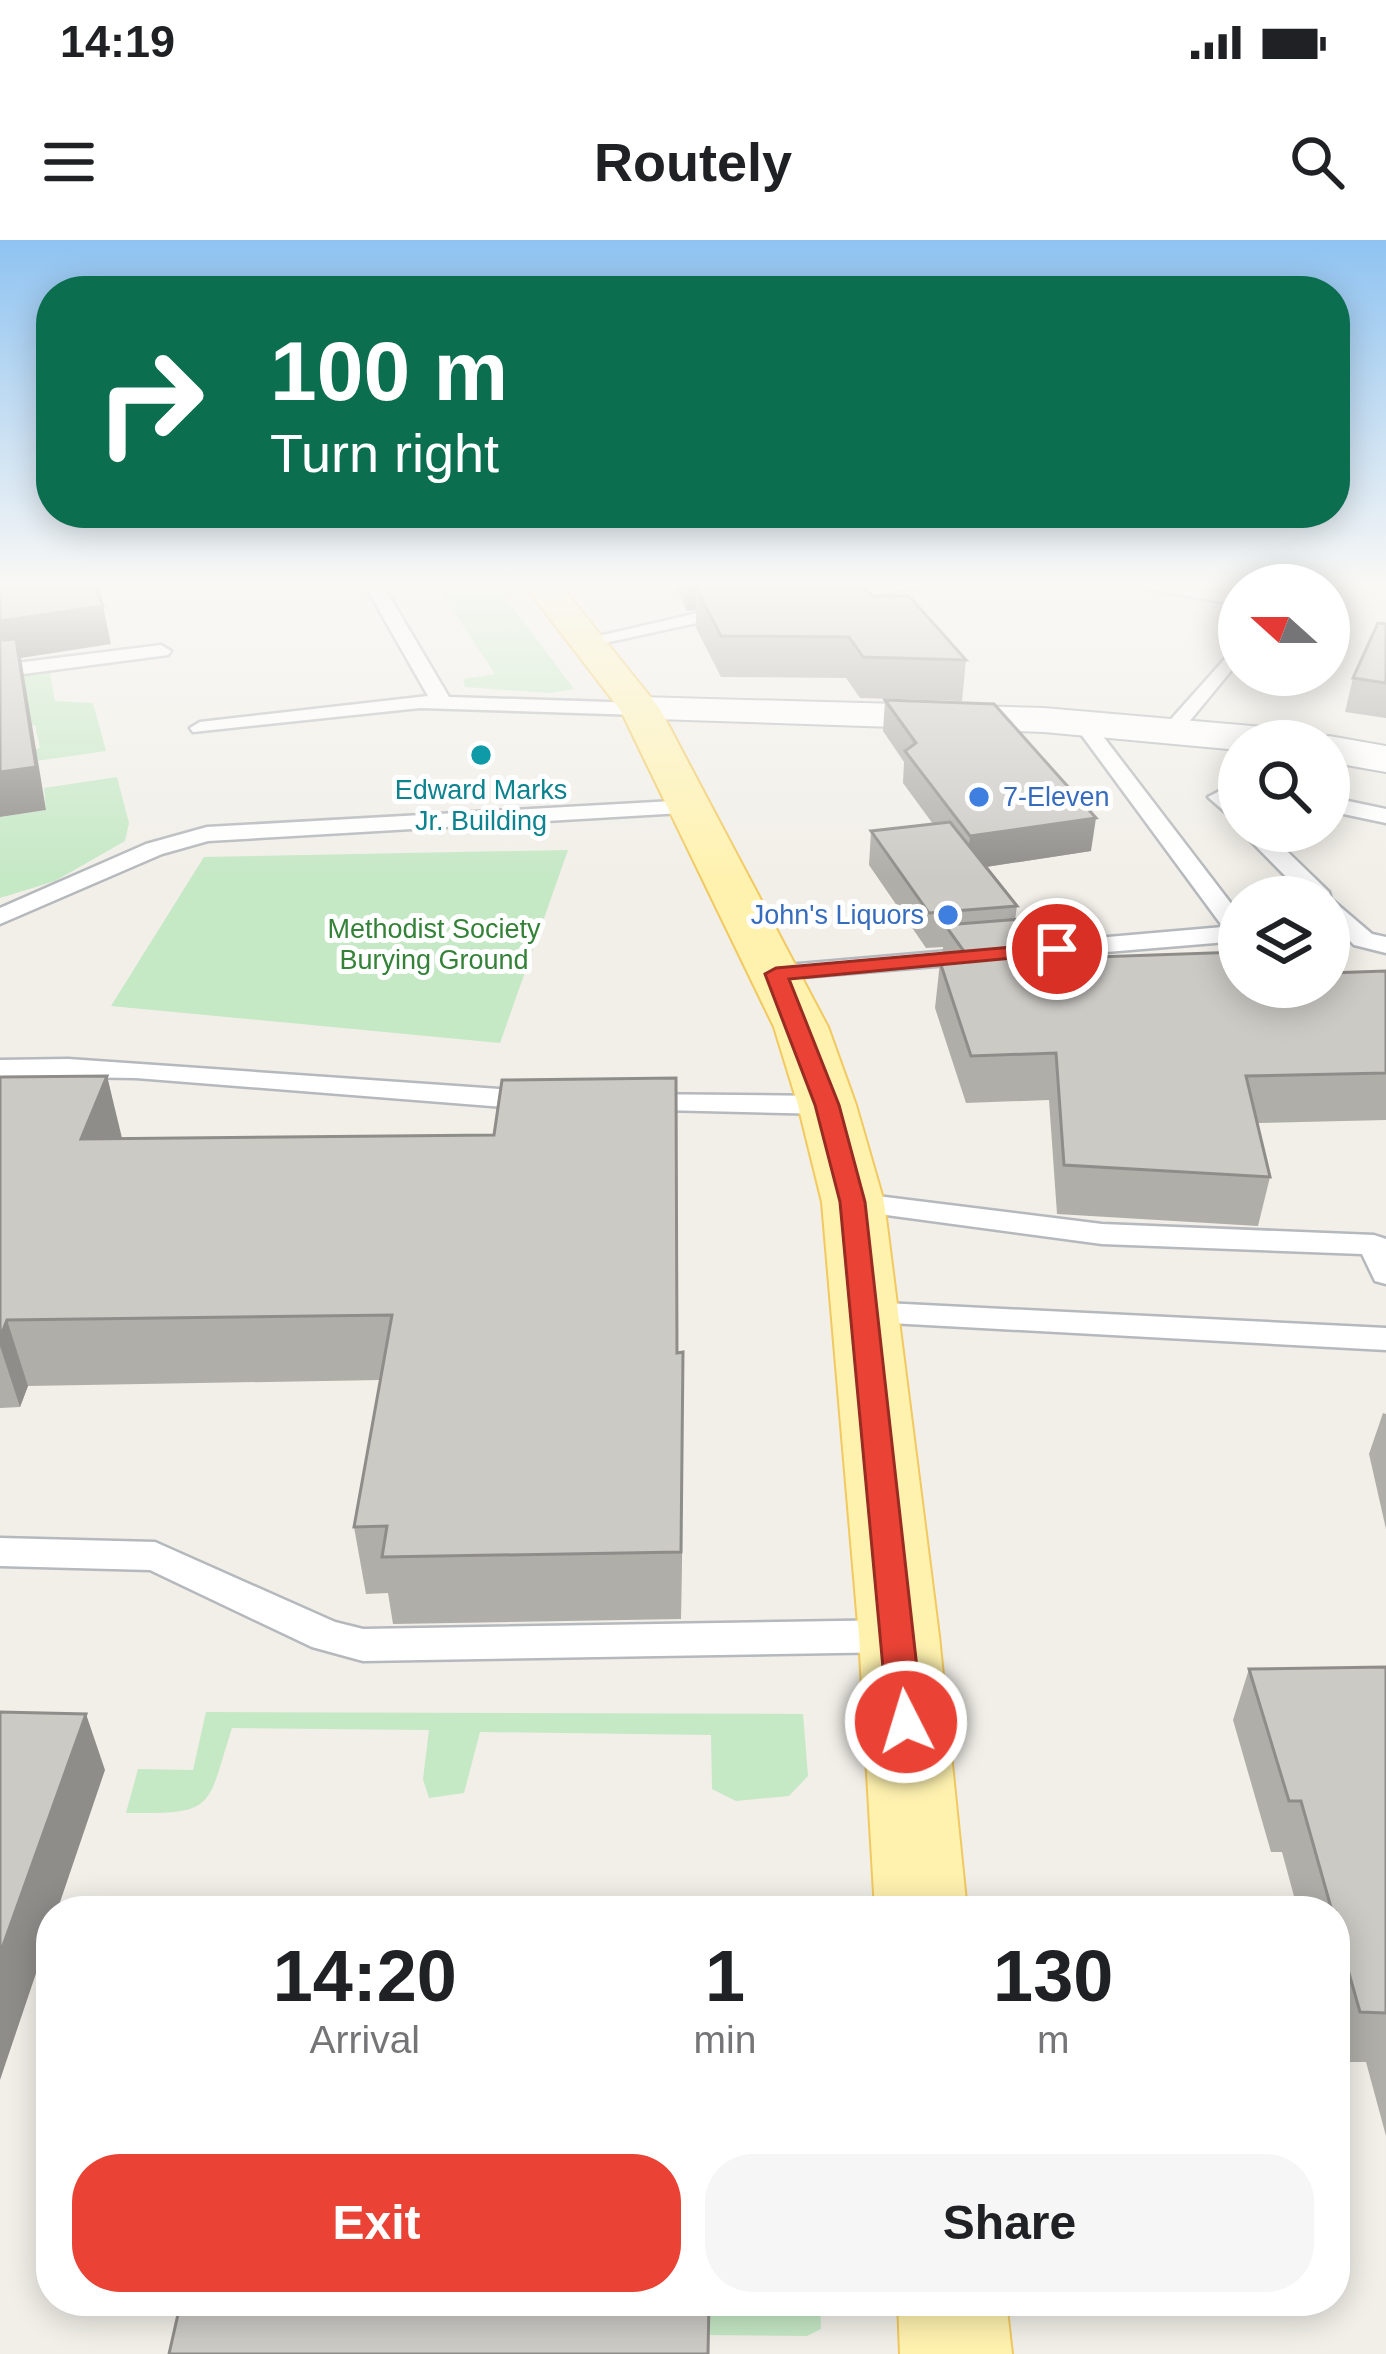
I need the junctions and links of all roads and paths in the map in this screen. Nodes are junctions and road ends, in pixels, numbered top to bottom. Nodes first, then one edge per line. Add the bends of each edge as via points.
1 (429, 681) edge
2 (617, 681) edge
3 (1213, 681) edge
4 (442, 703) junction
5 (640, 710) junction
6 (1082, 722) junction
7 (200, 728) dead end
8 (1172, 730) junction
9 (1218, 735) edge
10 (1350, 753) edge
11 (1386, 759) edge
12 (691, 807) junction
13 (1350, 808) edge
14 (1386, 816) edge
15 (1274, 852) edge
16 (1299, 876) edge
17 (1218, 904) edge
18 (0, 917) edge
19 (1350, 927) edge
20 (1218, 934) edge
21 (1386, 945) edge
22 (776, 974) junction
23 (0, 1068) edge
24 (827, 1105) junction
25 (853, 1202) junction
26 (1386, 1274) edge
27 (865, 1313) junction
28 (1386, 1339) edge
29 (0, 1552) edge
30 (899, 1636) junction
31 (919, 1896) edge
32 (953, 2316) edge
33 (956, 2354) edge

1 - 4 lane
2 - 5 main road
3 - 8 lane
4 - 5 lane
4 - 7 lane
5 - 6 street
5 - 12 main road
6 - 8 street
6 - 17 lane
8 - 9 street
10 - 11 street
12 - 18 lane via 207,833
12 - 22 main road
13 - 14 lane
15 - 16 lane
19 - 21 lane
20 - 22 lane
22 - 24 main road
23 - 24 lane via 87,1065 406,1095
24 - 25 main road
25 - 26 lane via 1102,1234 1374,1245
25 - 27 main road
27 - 28 lane
27 - 30 main road
29 - 30 lane via 155,1556 326,1636 363,1645
30 - 31 main road
32 - 33 main road

